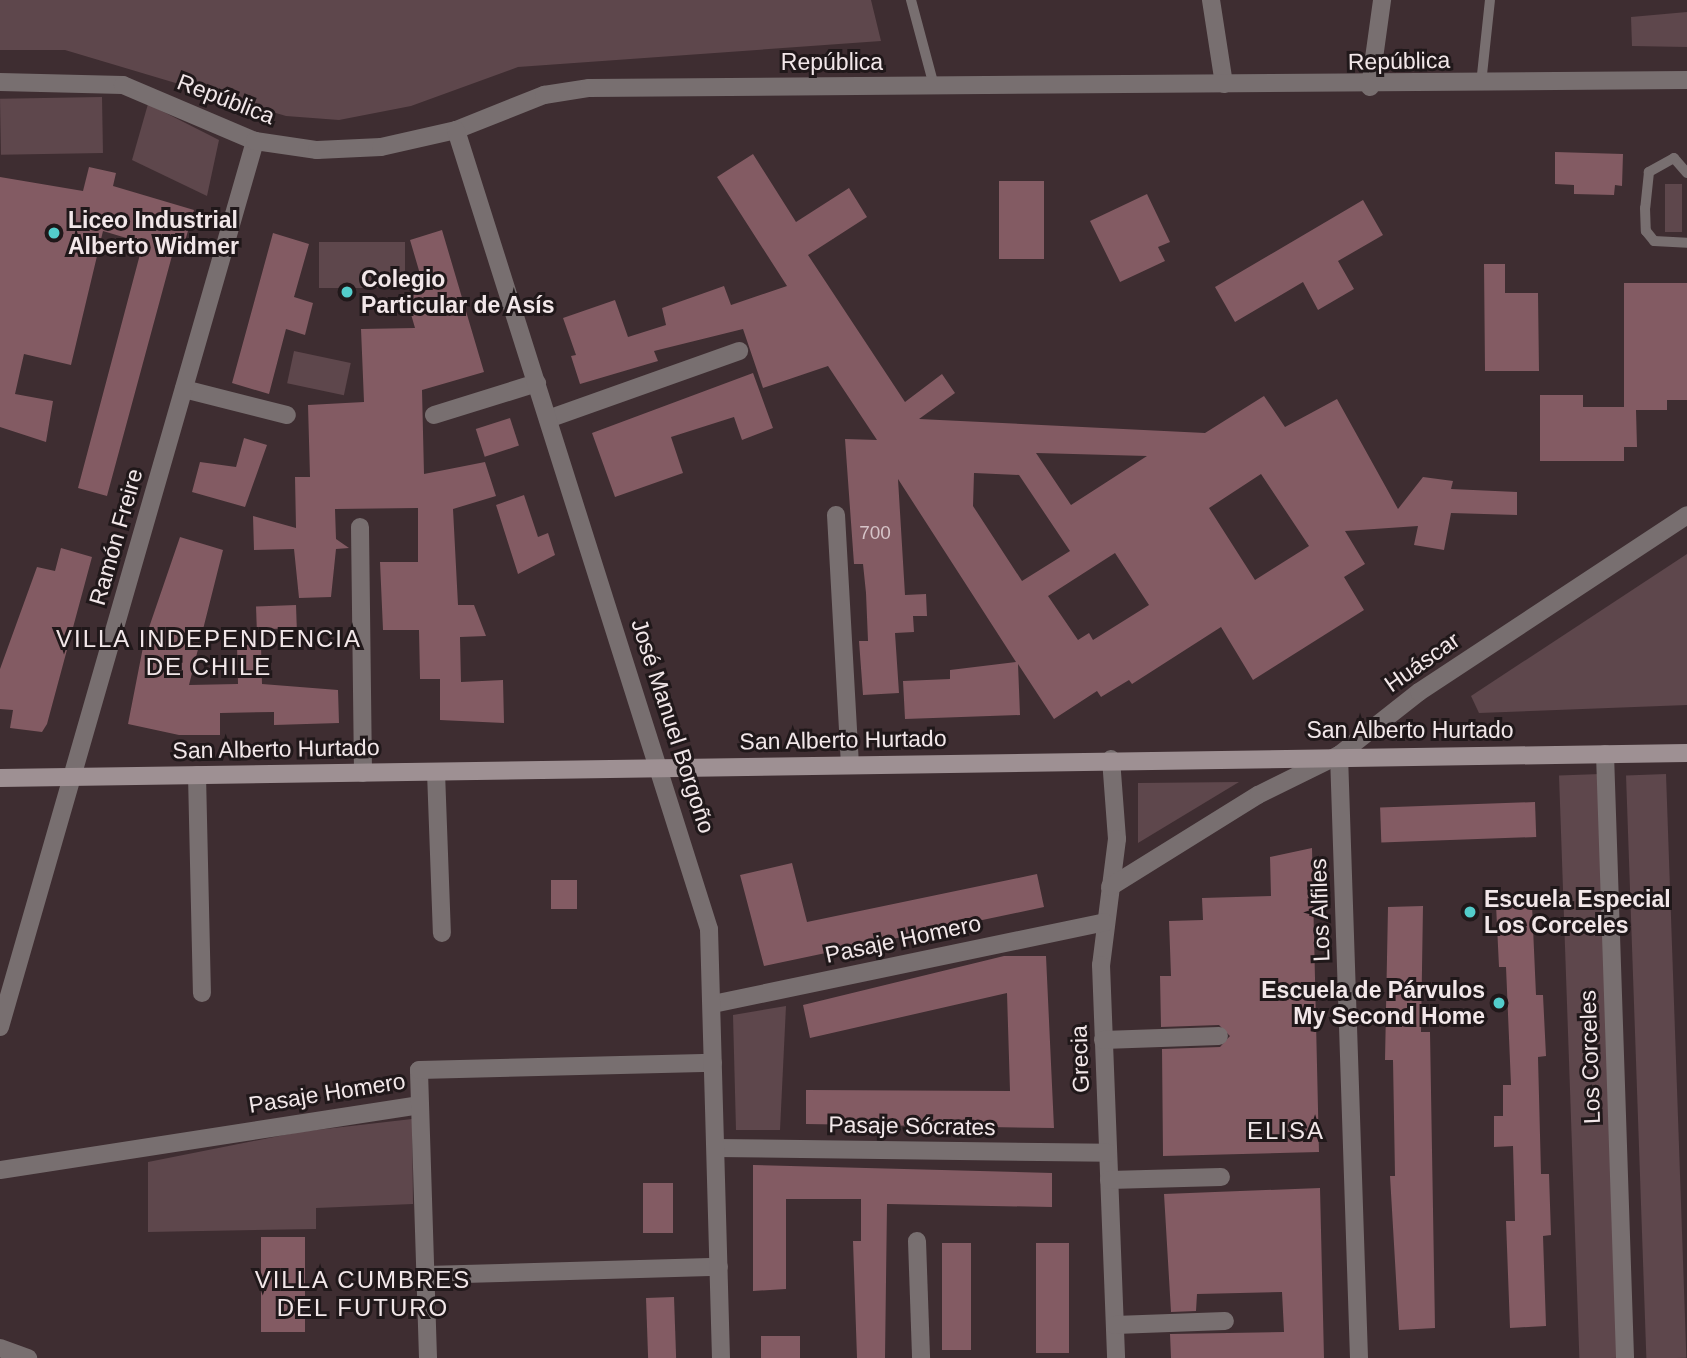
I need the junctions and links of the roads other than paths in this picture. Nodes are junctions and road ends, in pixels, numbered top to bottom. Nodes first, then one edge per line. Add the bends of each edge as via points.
1 (911, 0) edge
2 (1211, 0) edge
3 (1382, 0) edge
4 (1490, 0) edge
5 (1687, 80) edge
6 (0, 82) edge
7 (1224, 84) junction
8 (1481, 84) junction
9 (934, 86) junction
10 (1370, 87) junction
11 (456, 130) junction
12 (255, 141) junction
13 (1687, 173) edge
14 (1687, 243) edge
15 (739, 351) dead end
16 (537, 383) junction
17 (184, 389) junction
18 (287, 415) dead end
19 (434, 415) dead end
20 (548, 419) junction
21 (836, 515) dead end
22 (1687, 515) edge
23 (360, 527) dead end
24 (1687, 752) edge
25 (1605, 754) junction
26 (1339, 755) junction
27 (1111, 759) junction
28 (850, 764) junction
29 (661, 767) junction
30 (436, 772) junction
31 (363, 773) junction
32 (72, 775) junction
33 (197, 775) junction
34 (0, 778) edge
35 (1110, 887) junction
36 (1104, 922) junction
37 (442, 933) dead end
38 (202, 993) dead end
39 (713, 1004) junction
40 (0, 1027) edge
41 (1219, 1036) dead end
42 (1103, 1040) junction
43 (713, 1063) junction
44 (420, 1105) junction
45 (716, 1148) junction
46 (1108, 1153) junction
47 (0, 1170) edge
48 (1221, 1177) dead end
49 (1109, 1180) junction
50 (917, 1241) dead end
51 (719, 1267) junction
52 (426, 1275) junction
53 (1225, 1321) dead end
54 (1115, 1325) junction
55 (0, 1348) edge
56 (28, 1358) edge
57 (428, 1358) edge
58 (721, 1358) edge
59 (921, 1358) edge
60 (1116, 1358) edge
61 (1359, 1358) edge
62 (1625, 1358) edge

1 - 9 lane
2 - 7 street
3 - 10 street
4 - 8 lane
5 - 8 street, República
6 - 12 street, República via 123,85
7 - 9 street, República
7 - 10 street, República
8 - 10 street, República
9 - 11 street, República via 589,88 534,98
11 - 12 street, República via 350,149
11 - 16 street, José Manuel Borgoño
12 - 17 street, Ramón Freire
13 - 14 lane via 1674,158 1649,172 1645,208 1646,231 1654,241
15 - 20 street
16 - 19 street
16 - 20 street, José Manuel Borgoño
17 - 18 street
17 - 32 street, Ramón Freire
20 - 29 street, José Manuel Borgoño
21 - 28 street
22 - 26 street, Huáscar via 1419,692
23 - 31 street
24 - 25 main road, San Alberto Hurtado
25 - 26 main road, San Alberto Hurtado
25 - 62 street, Los Corceles
26 - 27 main road, San Alberto Hurtado
26 - 35 street, Huáscar via 1258,795
26 - 61 street, Los Alfiles
27 - 28 main road, San Alberto Hurtado
27 - 35 street, Grecia via 1117,827
28 - 29 main road, San Alberto Hurtado
29 - 30 main road, San Alberto Hurtado
29 - 39 street, José Manuel Borgoño via 706,919
30 - 31 main road, San Alberto Hurtado
30 - 37 street
31 - 33 main road, San Alberto Hurtado
32 - 33 main road, San Alberto Hurtado
32 - 34 main road, San Alberto Hurtado
32 - 40 street, Ramón Freire
33 - 38 street
35 - 36 street, Grecia
36 - 39 street, Pasaje Homero
36 - 42 street, Grecia
39 - 43 street, José Manuel Borgoño
41 - 42 street
42 - 46 street, Grecia
43 - 44 street, Pasaje Homero via 419,1069
43 - 45 street, José Manuel Borgoño
44 - 47 street, Pasaje Homero
44 - 52 street
45 - 46 street, Pasaje Sócrates
45 - 51 street, José Manuel Borgoño
46 - 49 street, Grecia
48 - 49 street
49 - 54 street, Grecia
50 - 59 street
51 - 52 street
51 - 58 street, José Manuel Borgoño
52 - 57 street
53 - 54 street
54 - 60 street, Grecia
55 - 56 street

